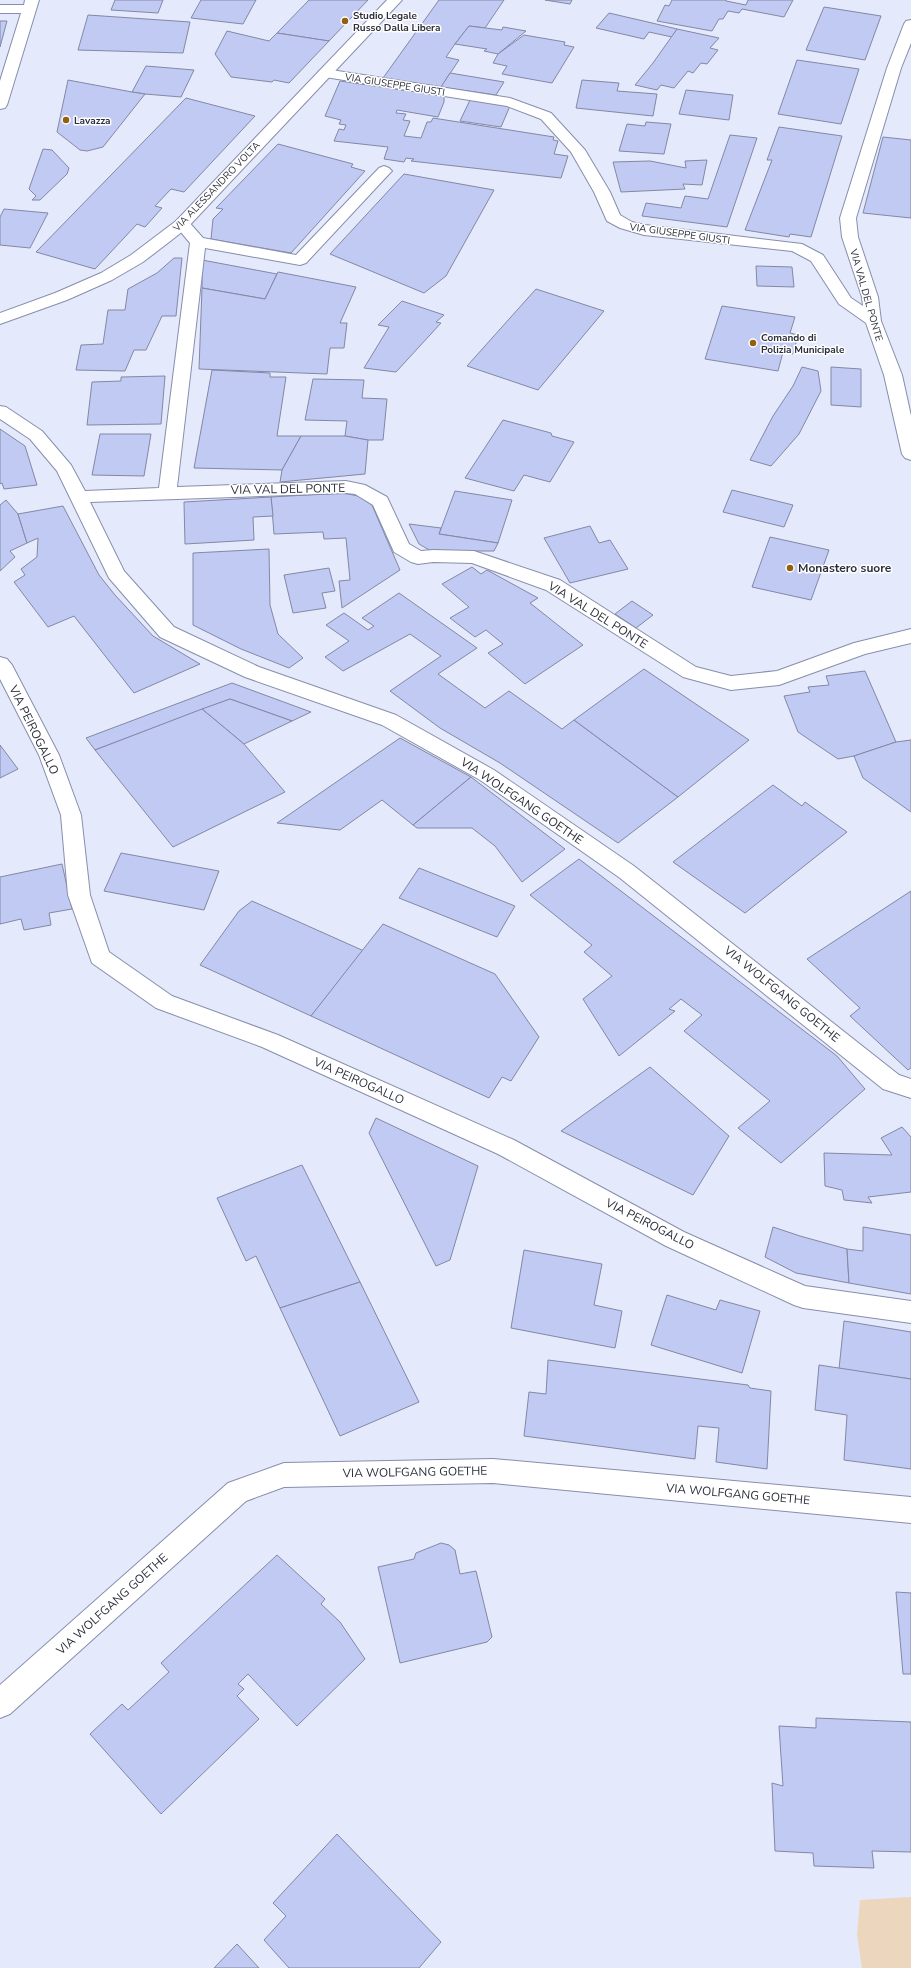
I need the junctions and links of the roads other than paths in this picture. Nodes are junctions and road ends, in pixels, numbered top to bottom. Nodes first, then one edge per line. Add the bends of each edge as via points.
1 (395, 0) edge
2 (31, 4) edge
3 (0, 9) edge
4 (911, 24) edge
5 (894, 68) junction
6 (911, 70) edge
7 (325, 73) junction
8 (0, 105) edge
9 (384, 172) dead end
10 (182, 224) junction
11 (198, 242) junction
12 (0, 320) edge
13 (873, 321) junction
14 (0, 411) edge
15 (911, 454) edge
16 (166, 492) junction
17 (78, 497) junction
18 (911, 636) edge
19 (0, 664) edge
20 (911, 1089) edge
21 (911, 1312) edge
22 (911, 1510) edge
23 (0, 1704) edge

1 - 7 street, VIA ALESSANDRO VOLTA
2 - 3 street
2 - 8 street
4 - 5 street, VIA VAL DEL PONTE
5 - 6 street
5 - 13 street, VIA VAL DEL PONTE via 848,218 850,237 870,297
7 - 10 street, VIA ALESSANDRO VOLTA
7 - 13 street, VIA GIUSEPPE GIUSTI via 510,102 546,116 577,150 602,192 613,218 644,230 796,247 817,258 846,301
9 - 11 street via 300,260
10 - 11 street
10 - 12 street, VIA ALESSANDRO VOLTA via 148,252 121,269 88,286
11 - 16 street
13 - 15 street, VIA VAL DEL PONTE via 893,375
14 - 17 street, VIA WOLFGANG GOETHE via 36,435 65,469
16 - 17 street, VIA VAL DEL PONTE
16 - 18 street, VIA VAL DEL PONTE via 346,487 359,489 381,501 401,548 418,558 474,557 553,585 690,672 731,683 779,678 861,648
17 - 20 street, VIA WOLFGANG GOETHE via 116,574 167,632 252,672 389,720 487,775 627,872 891,1082
19 - 21 street, VIA PEIROGALLO via 49,755 71,815 79,895 100,957 164,1002 270,1041 506,1147 675,1239 803,1297
22 - 23 street, VIA WOLFGANG GOETHE via 493,1471 284,1475 237,1492

